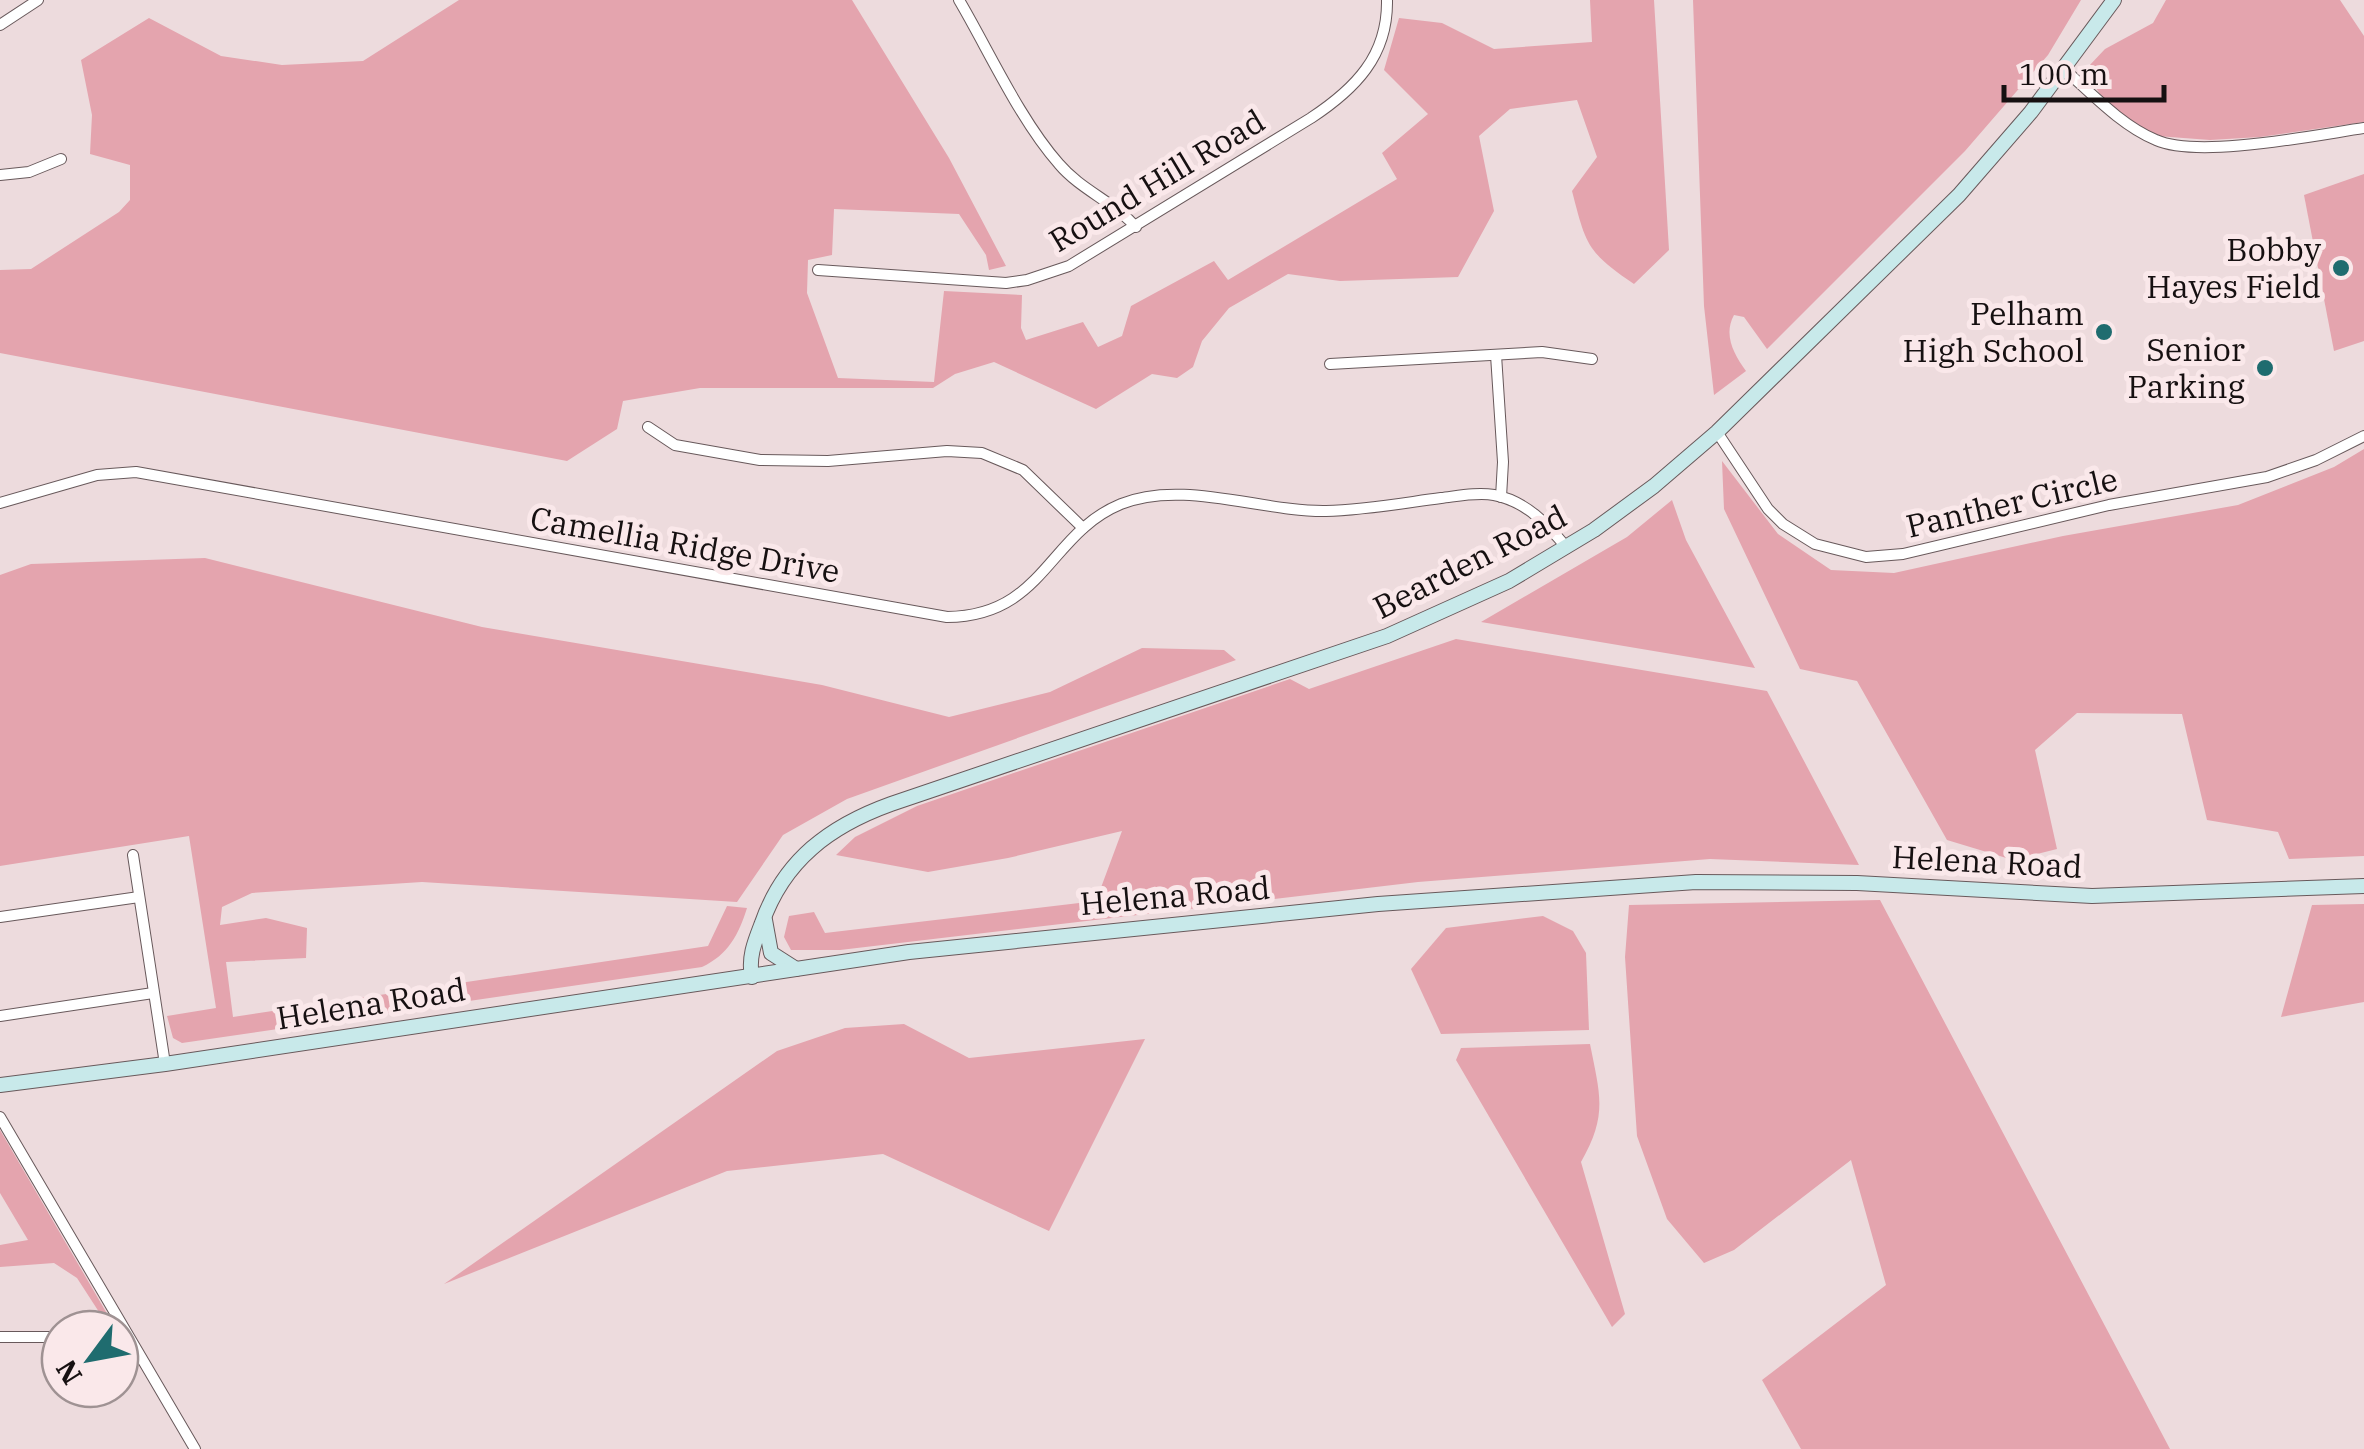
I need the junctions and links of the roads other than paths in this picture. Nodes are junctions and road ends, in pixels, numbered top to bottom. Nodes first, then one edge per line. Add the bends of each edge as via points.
1 (38, 0) edge
2 (959, 0) edge
3 (1387, 0) edge
4 (2114, 0) edge
5 (0, 25) edge
6 (2064, 70) junction
7 (2364, 128) edge
8 (61, 159) dead end
9 (0, 175) edge
10 (1136, 227) junction
11 (818, 270) dead end
12 (1496, 355) junction
13 (1592, 359) dead end
14 (1330, 364) dead end
15 (648, 428) dead end
16 (1717, 432) junction
17 (2364, 436) edge
18 (1502, 497) junction
19 (0, 503) edge
20 (1083, 528) junction
21 (1566, 548) junction
22 (133, 855) dead end
23 (2364, 886) edge
24 (139, 896) junction
25 (765, 914) junction
26 (0, 917) edge
27 (797, 970) junction
28 (752, 977) junction
29 (153, 993) junction
30 (0, 1016) edge
31 (165, 1064) junction
32 (0, 1085) edge
33 (0, 1117) edge
34 (40, 1337) edge
35 (0, 1338) edge
36 (195, 1449) edge

1 - 5 street
2 - 10 street via 1059,164
3 - 10 street, Round Hill Road via 1380,48 1348,92
4 - 6 main road, Bearden Road
6 - 7 street via 2160,142 2244,144
6 - 16 main road, Bearden Road via 1959,195
8 - 9 street
10 - 11 street, Round Hill Road via 1070,266 1016,282
12 - 13 street
12 - 14 street
12 - 18 street
15 - 20 street via 676,445 760,460 982,453 1022,470
16 - 17 street, Panther Circle via 1783,524 1815,544 1866,557 2267,478
16 - 21 main road, Bearden Road
18 - 20 street, Camellia Ridge Drive via 1476,494 1326,511 1158,495 1124,503
18 - 21 street via 1532,512
19 - 20 street, Camellia Ridge Drive via 136,472 948,617 991,610 1018,596
21 - 25 main road, Bearden Road via 1473,599 1352,649 852,820 795,862
22 - 24 street
23 - 27 main road, Helena Road via 2092,896 1857,883 1648,884 1140,926
24 - 26 street
24 - 29 street
25 - 27 main road via 772,952
25 - 28 main road, Bearden Road via 750,957
27 - 28 main road, Helena Road
28 - 31 main road, Helena Road
29 - 30 street
29 - 31 street
31 - 32 main road, Helena Road
33 - 36 street
34 - 35 street

